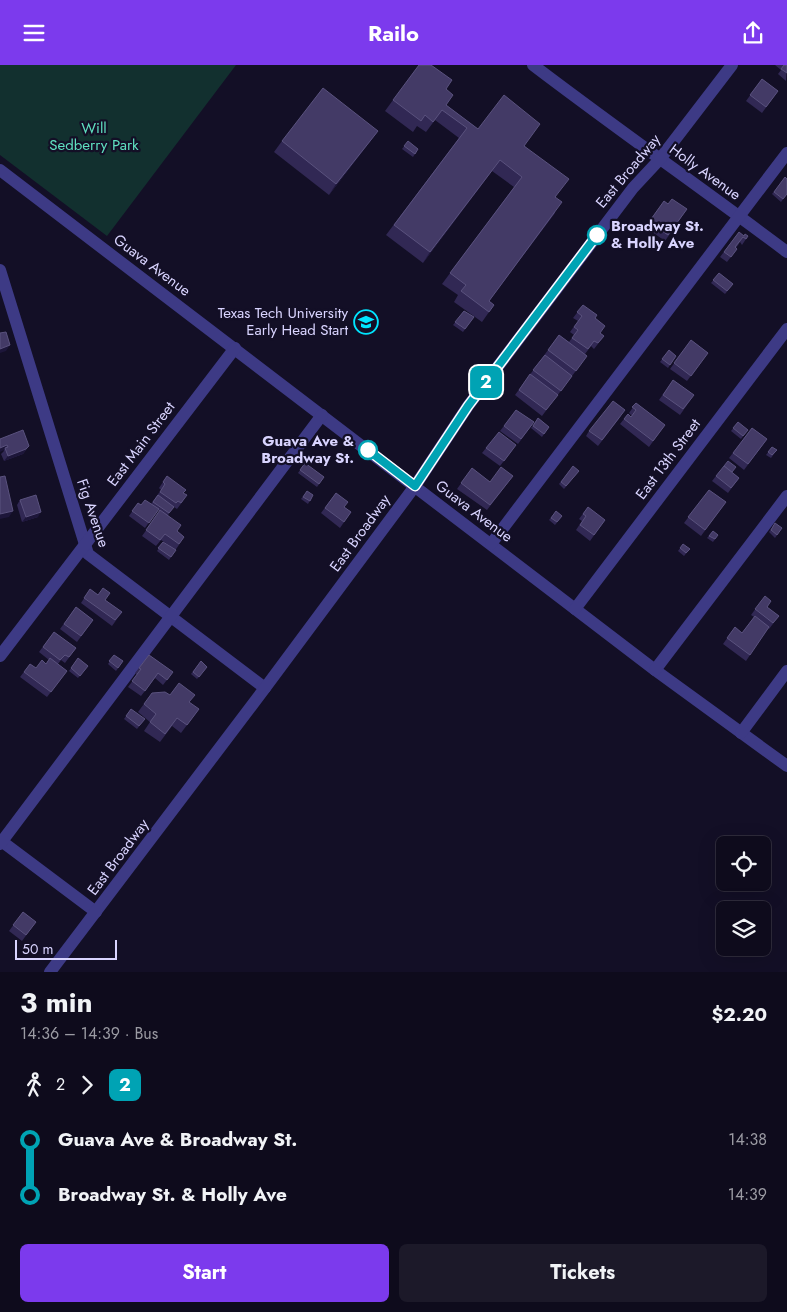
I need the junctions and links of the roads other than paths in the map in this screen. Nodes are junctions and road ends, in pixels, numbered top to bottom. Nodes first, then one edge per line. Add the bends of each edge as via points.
1 (533, 65) edge
2 (732, 65) edge
3 (787, 153) edge
4 (660, 159) junction
5 (0, 170) edge
6 (739, 216) junction
7 (787, 252) edge
8 (0, 270) edge
9 (787, 329) edge
10 (235, 348) junction
11 (322, 415) junction
12 (415, 486) junction
13 (787, 496) edge
14 (491, 544) junction
15 (85, 545) junction
16 (575, 609) junction
17 (169, 617) junction
18 (0, 656) edge
19 (655, 670) junction
20 (787, 671) edge
21 (265, 688) junction
22 (741, 733) junction
23 (787, 766) edge
24 (1, 842) edge
25 (96, 913) junction
26 (50, 972) edge

1 - 4 street, Holly Avenue
2 - 4 street, East Broadway
3 - 6 street
4 - 6 street, Holly Avenue
4 - 12 street, East Broadway via 633,188 474,399
5 - 10 street, Guava Avenue
6 - 7 street, Holly Avenue
6 - 14 street
8 - 15 street, Fig Avenue
9 - 16 street, East 13th Street
10 - 11 street, Guava Avenue
10 - 15 street, East Main Street
11 - 12 street, Guava Avenue
11 - 17 street
12 - 14 street, Guava Avenue
12 - 21 street, East Broadway
13 - 19 street
14 - 16 street, Guava Avenue
15 - 17 street, Fig Avenue via 92,559
15 - 18 street, East Main Street
16 - 19 street, Guava Avenue
17 - 21 street, Fig Avenue
17 - 24 street
19 - 22 street, Guava Avenue
20 - 22 street
21 - 25 street, East Broadway
22 - 23 street, Guava Avenue
24 - 25 street
25 - 26 street, East Broadway

